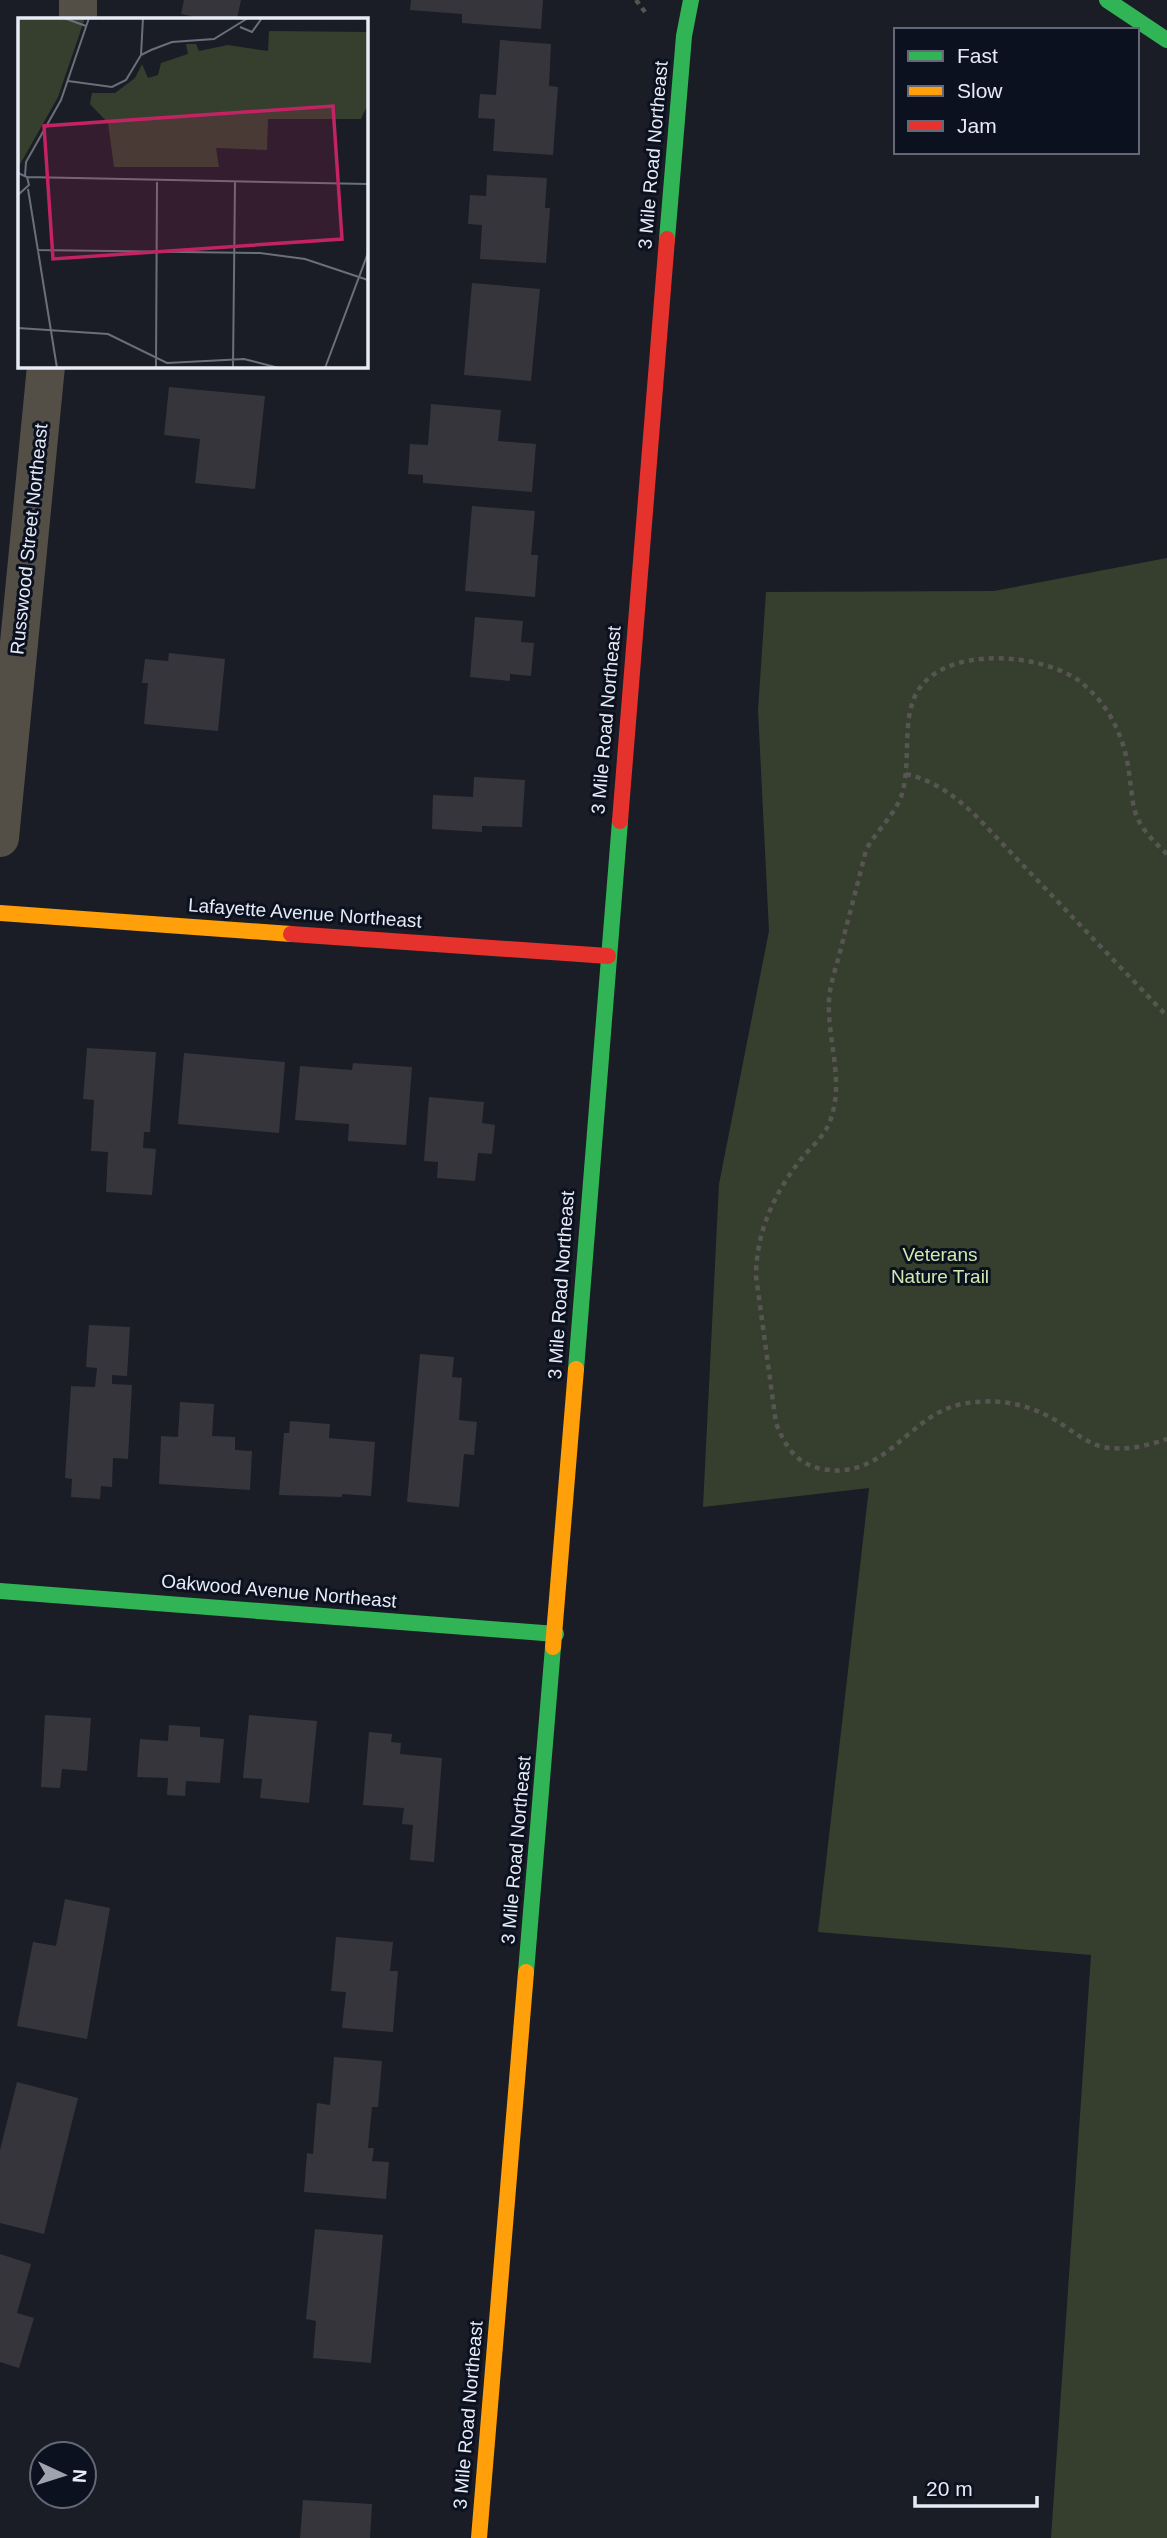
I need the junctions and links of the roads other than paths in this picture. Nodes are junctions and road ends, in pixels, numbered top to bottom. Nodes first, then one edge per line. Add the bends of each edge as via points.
1 (78, 0) edge
2 (678, 0) edge
3 (691, 0) edge
4 (1107, 0) edge
5 (78, 18) edge
6 (684, 36) junction
7 (1167, 40) edge
8 (46, 368) edge
9 (0, 838) edge
10 (0, 913) edge
11 (608, 956) junction
12 (0, 1591) edge
13 (556, 1634) junction
14 (479, 2538) edge

1 - 5 street
2 - 6 main road, 3 Mile Road Northeast
3 - 6 main road, 3 Mile Road Northeast
4 - 7 main road
6 - 11 main road, 3 Mile Road Northeast
8 - 9 street, Russwood Street Northeast
10 - 11 main road, Lafayette Avenue Northeast
11 - 13 main road, 3 Mile Road Northeast
12 - 13 main road, Oakwood Avenue Northeast
13 - 14 main road, 3 Mile Road Northeast

